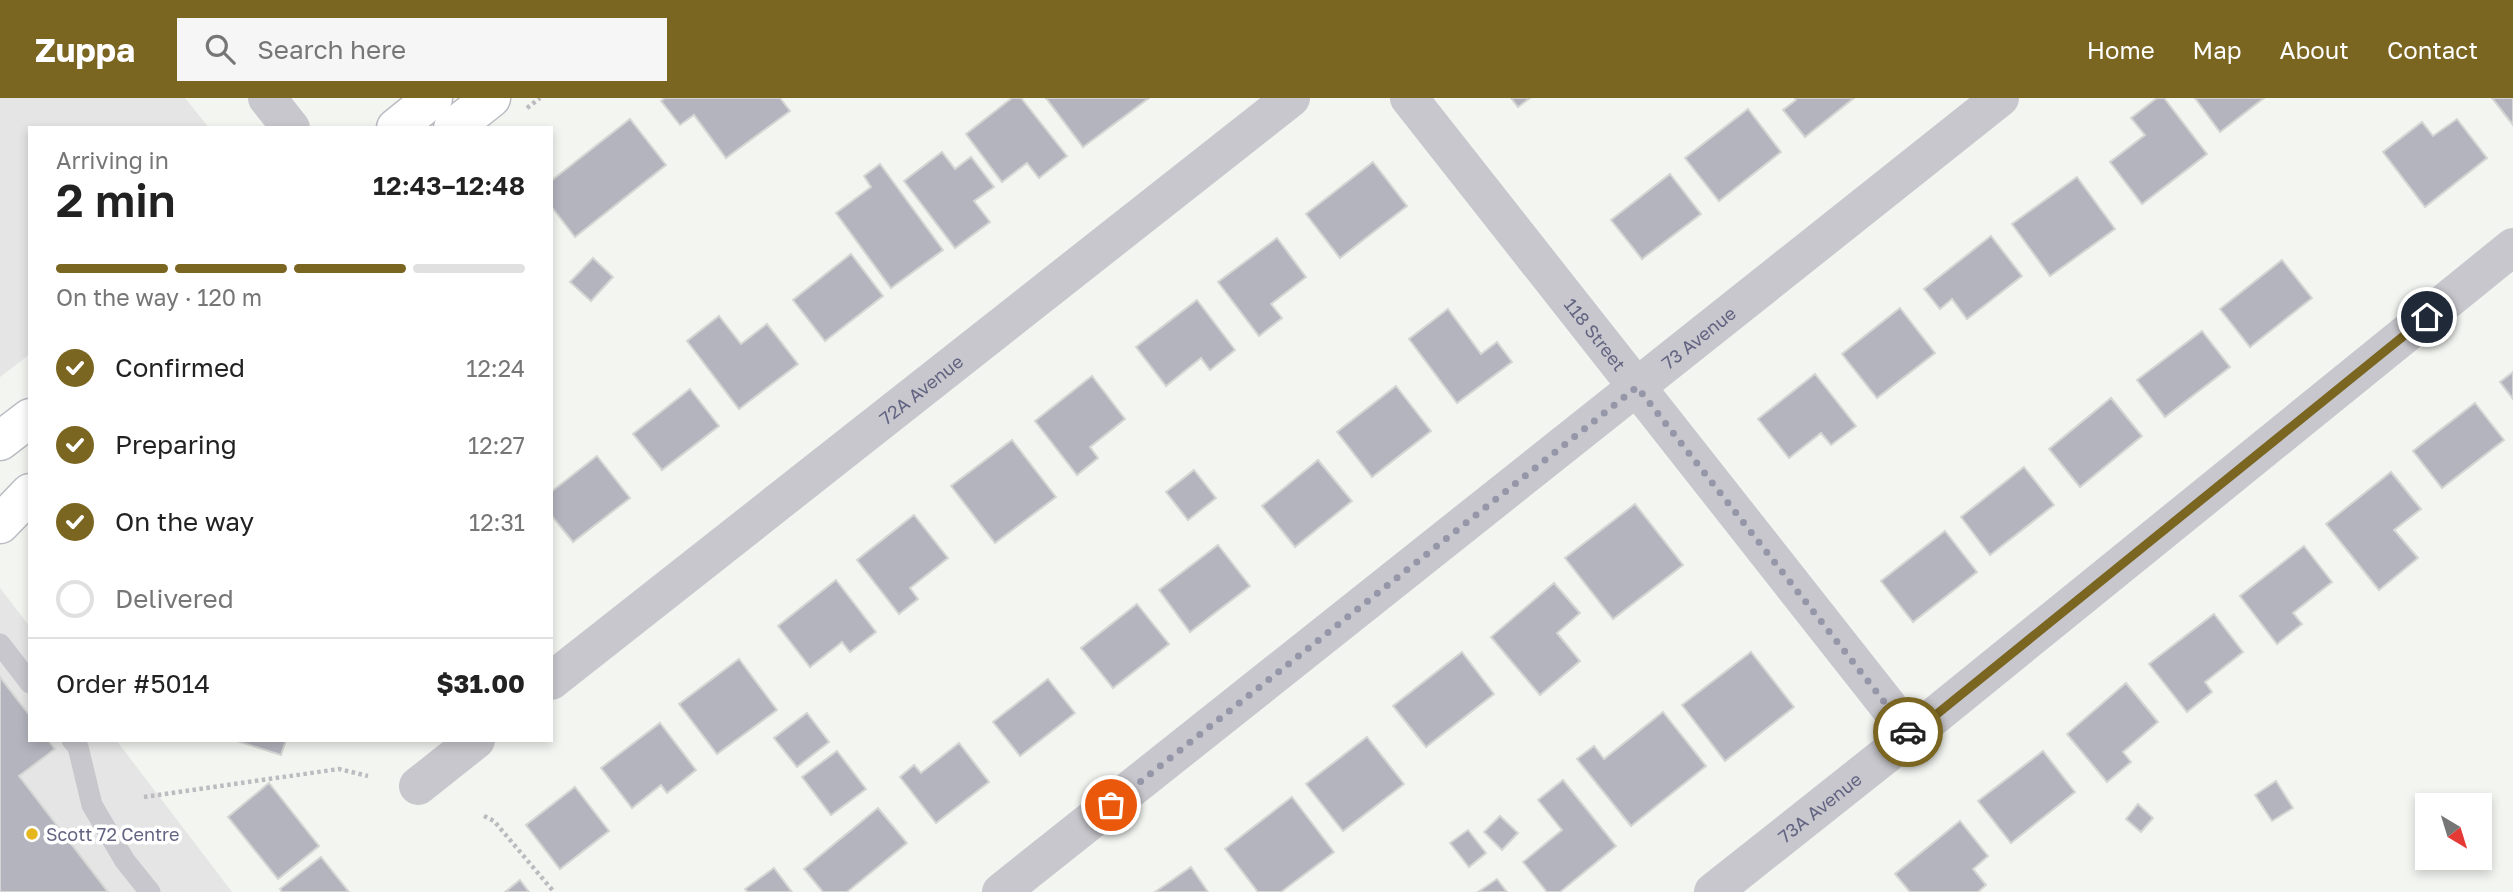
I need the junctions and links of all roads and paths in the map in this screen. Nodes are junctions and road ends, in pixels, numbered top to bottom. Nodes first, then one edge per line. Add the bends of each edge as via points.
1 (267, 98) edge
2 (433, 98) edge
3 (491, 98) edge
4 (1291, 98) edge
5 (1409, 98) edge
6 (2000, 98) edge
7 (289, 126) edge
8 (398, 126) edge
9 (456, 126) edge
10 (2513, 247) edge
11 (1637, 387) junction
12 (28, 420) edge
13 (0, 442) edge
14 (28, 495) edge
15 (0, 524) edge
16 (0, 644) edge
17 (553, 679) edge
18 (28, 680) edge
19 (1911, 735) junction
20 (74, 742) edge
21 (473, 742) edge
22 (368, 776) dead end
23 (418, 786) dead end
24 (144, 797) dead end
25 (484, 816) dead end
26 (150, 892) edge
27 (554, 892) edge
28 (1001, 892) edge
29 (1713, 892) edge

1 - 7 street
2 - 8 main road
3 - 9 main road
4 - 17 street, 72A Avenue
5 - 11 street, 118 Street
6 - 11 street, 73 Avenue
10 - 19 street, 73A Avenue
11 - 19 street, 118 Street
11 - 28 street, 73 Avenue
12 - 13 main road
14 - 15 main road
16 - 18 lane
19 - 29 street, 73A Avenue
20 - 26 lane via 92,805 125,861
21 - 23 street
22 - 24 path via 340,769
25 - 27 path via 494,821

